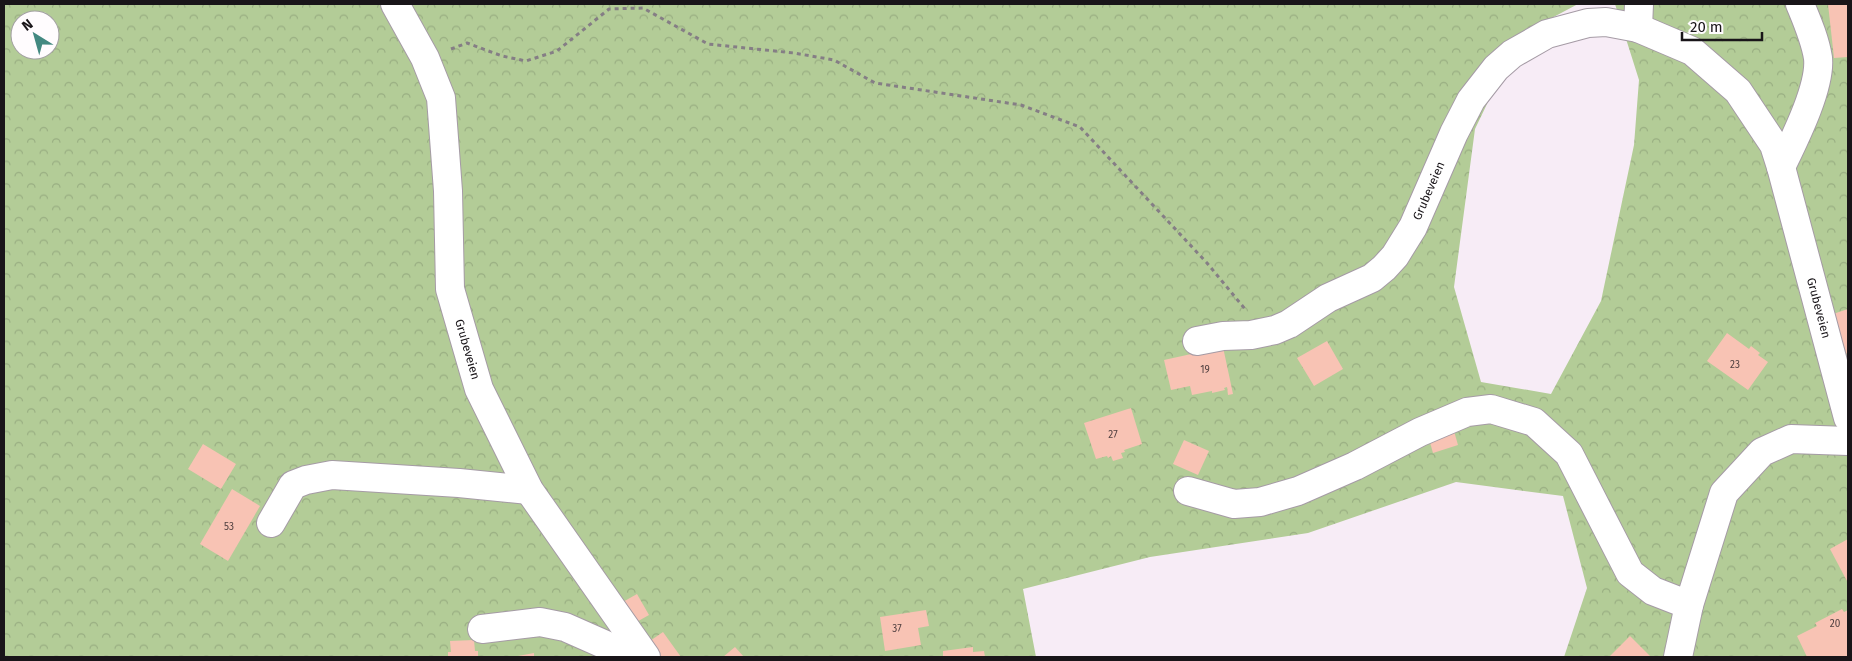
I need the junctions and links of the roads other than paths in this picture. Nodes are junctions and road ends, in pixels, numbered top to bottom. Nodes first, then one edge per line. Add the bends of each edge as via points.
1 (395, 4) edge
2 (1800, 4) edge
3 (1639, 16) edge
4 (1781, 167) junction
5 (1197, 341) dead end
6 (1848, 418) edge
7 (1848, 441) edge
8 (529, 490) junction
9 (1188, 490) dead end
10 (271, 523) dead end
11 (1689, 605) junction
12 (482, 629) dead end
13 (640, 656) edge
14 (1678, 657) edge

1 - 8 street, Grubeveien via 426,58 441,98 448,191 450,289 479,390
2 - 4 street via 1811,29 1818,72 1812,96
3 - 4 street, Grubeveien via 1692,51 1738,91 1774,145
3 - 5 street, Grubeveien via 1588,23 1547,34 1512,54 1496,68 1471,100 1413,227 1395,256 1372,278 1328,298 1288,324 1251,335
4 - 6 street, Grubeveien
7 - 11 street via 1792,439 1762,452 1724,493
8 - 10 street via 459,482 332,475 293,485
8 - 13 street, Grubeveien
9 - 11 street via 1234,504 1260,502 1298,491 1356,466 1420,432 1467,412 1491,409 1534,422 1569,454 1630,573 1654,591
11 - 14 street
12 - 13 street via 540,622 565,627

